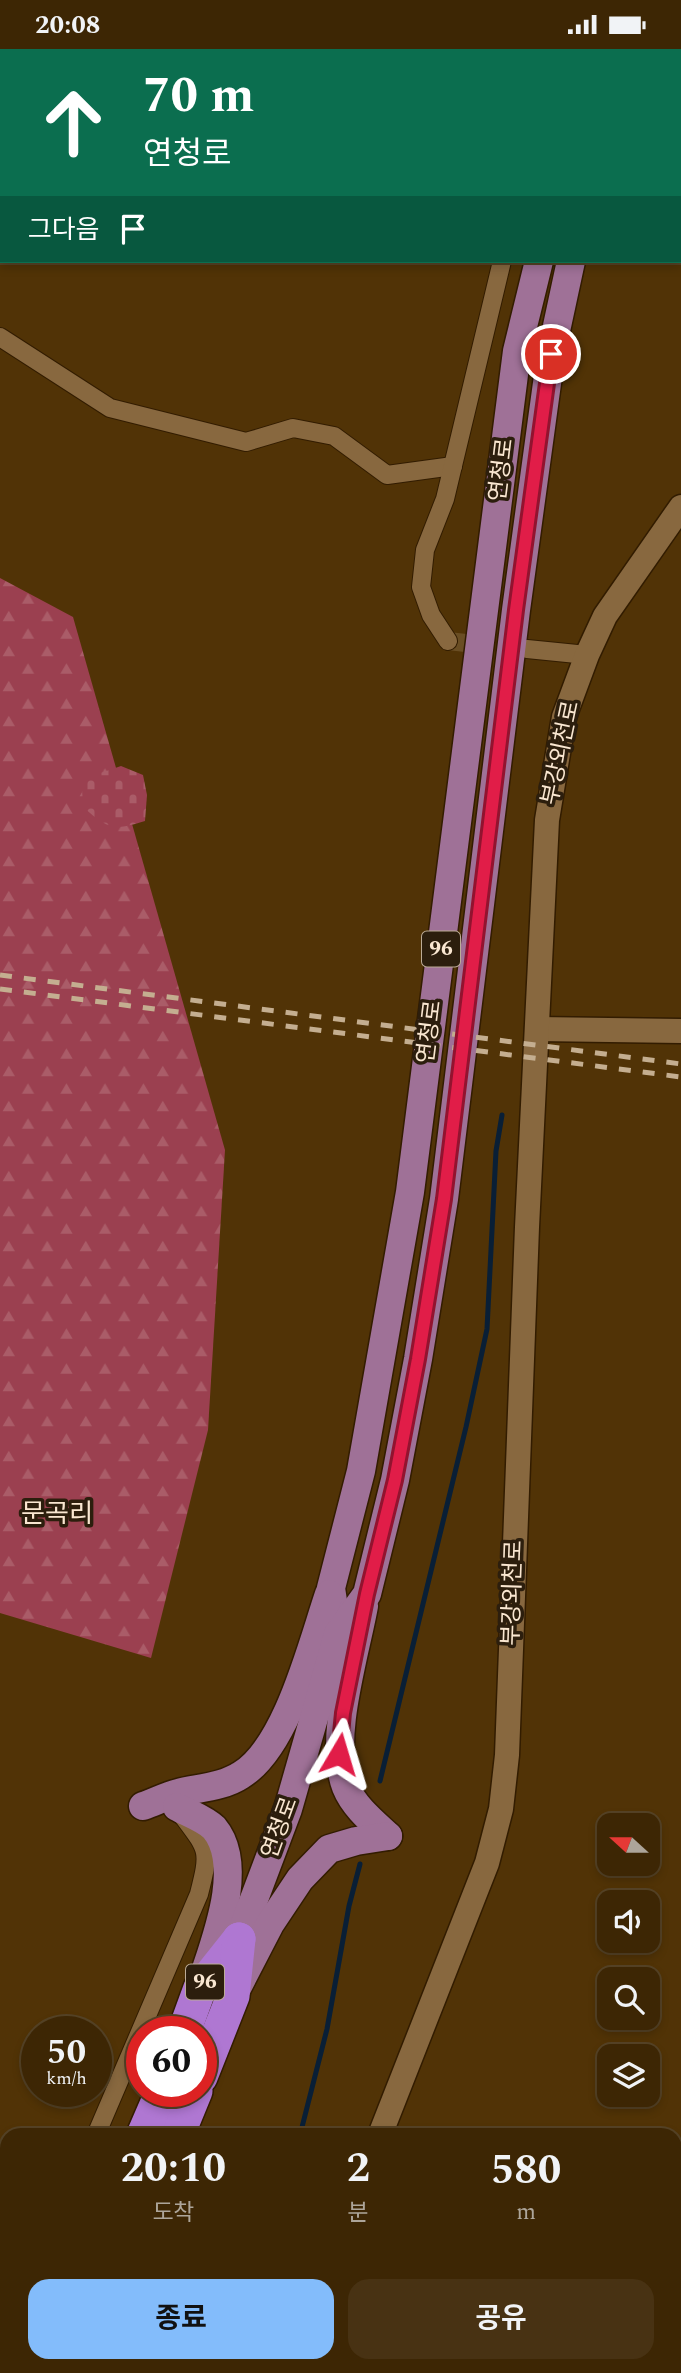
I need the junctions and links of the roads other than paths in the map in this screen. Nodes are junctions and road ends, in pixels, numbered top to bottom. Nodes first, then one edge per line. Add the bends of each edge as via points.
1 (502, 263) edge
2 (539, 263) edge
3 (571, 263) edge
4 (0, 337) edge
5 (453, 466) junction
6 (681, 507) edge
7 (448, 641) dead end
8 (527, 649) tunnel mouth
9 (587, 655) junction
10 (537, 1029) junction
11 (681, 1031) edge
12 (331, 1588) junction
13 (367, 1594) junction
14 (338, 1634) junction
15 (143, 1806) dead end
16 (177, 1807) joint
17 (239, 1939) junction
18 (200, 1988) junction
19 (233, 1996) junction
20 (190, 2016) edge
21 (217, 2036) edge
22 (155, 2107) edge
23 (189, 2107) edge
24 (99, 2128) edge
25 (146, 2128) edge
26 (181, 2128) edge
27 (383, 2128) edge

1 - 5 street
2 - 12 main road, 연청로 / 96 via 517,351 410,1192 361,1471
3 - 13 main road, 연청로 / 96 via 551,354 518,597 444,1199 395,1480
4 - 5 street via 110,408 246,442 293,428 334,436 387,475
5 - 7 street via 425,550 421,587 431,615
6 - 9 main road, 부강외천로 via 605,616
8 - 9 street
9 - 10 main road, 부강외천로 via 564,717 547,820
10 - 11 main road
10 - 27 main road, 부강외천로 via 507,1755 501,1809 487,1863
12 - 14 main road, 연청로 / 96
12 - 15 main road via 276,1736 259,1761 222,1783
13 - 14 main road, 연청로 / 96
13 - 19 main road via 339,1754 346,1788 388,1836 329,1849 300,1879
14 - 17 main road, 연청로 / 96 via 288,1809
16 - 18 main road via 212,1827 226,1847 223,1915
16 - 24 street via 206,1846 206,1867 199,1894
17 - 18 highway, 연청로 / 96
17 - 19 highway, 연청로 / 96
18 - 20 highway, 연청로 / 96
19 - 21 highway, 연청로 / 96
22 - 25 highway
23 - 26 highway

